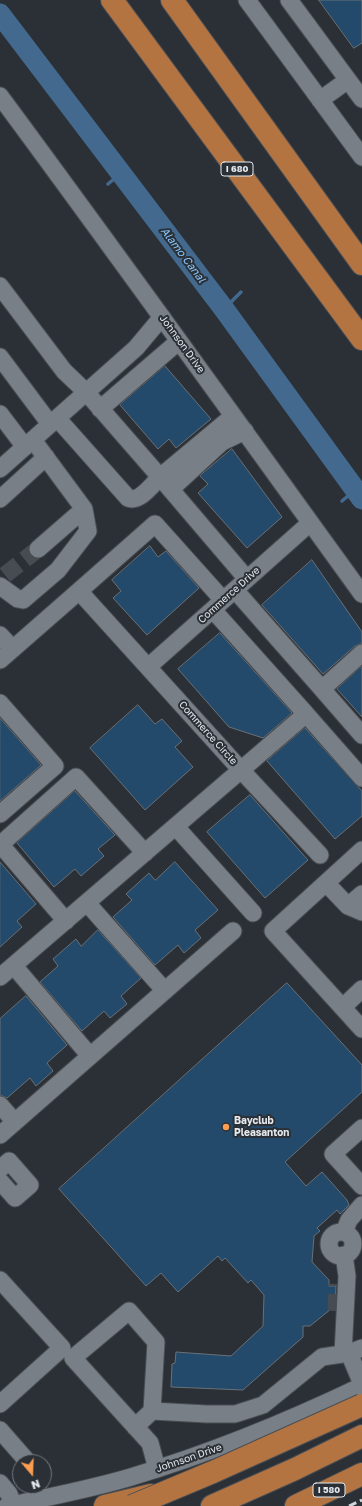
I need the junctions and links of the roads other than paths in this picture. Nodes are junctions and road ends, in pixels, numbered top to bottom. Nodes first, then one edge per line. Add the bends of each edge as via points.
1 (112, 0) edge
2 (172, 0) edge
3 (246, 0) edge
4 (289, 0) edge
5 (348, 80) junction
6 (362, 99) edge
7 (320, 100) junction
8 (2, 102) edge
9 (362, 157) edge
10 (362, 264) edge
11 (0, 286) edge
12 (162, 317) junction
13 (362, 338) edge
14 (180, 341) junction
15 (0, 357) edge
16 (86, 392) junction
17 (100, 409) junction
18 (0, 414) edge
19 (233, 416) junction
20 (54, 421) junction
21 (245, 432) junction
22 (29, 443) junction
23 (46, 457) junction
24 (0, 469) edge
25 (166, 483) junction
26 (0, 499) edge
27 (84, 508) junction
28 (310, 523) junction
29 (38, 549) tunnel mouth
30 (247, 578) junction
31 (2, 580) edge
32 (78, 591) junction
33 (362, 594) edge
34 (223, 600) junction
35 (0, 635) edge
36 (13, 649) junction
37 (362, 653) edge
38 (0, 660) edge
39 (148, 666) junction
40 (322, 689) junction
41 (0, 703) edge
42 (306, 714) junction
43 (362, 735) edge
44 (241, 770) junction
45 (362, 778) edge
46 (0, 814) edge
47 (176, 827) junction
48 (0, 845) edge
49 (362, 850) edge
50 (145, 853) junction
51 (320, 855) dead end
52 (326, 883) junction
53 (362, 894) edge
54 (87, 903) junction
55 (355, 909) edge
56 (253, 913) dead end
57 (66, 921) junction
58 (233, 931) dead end
59 (14, 966) junction
60 (0, 977) edge
61 (362, 990) edge
62 (164, 991) junction
63 (342, 1007) junction
64 (362, 1029) edge
65 (90, 1056) junction
66 (0, 1105) edge
67 (15, 1122) junction
68 (362, 1128) edge
69 (0, 1135) edge
70 (0, 1170) edge
71 (0, 1181) edge
72 (362, 1186) edge
73 (362, 1205) edge
74 (348, 1246) edge
75 (0, 1280) edge
76 (337, 1284) tunnel mouth
77 (336, 1311) tunnel mouth
78 (347, 1352) edge
79 (362, 1385) edge
80 (0, 1404) edge
81 (362, 1405) edge
82 (152, 1411) junction
83 (362, 1413) edge
84 (135, 1427) junction
85 (0, 1430) edge
86 (362, 1436) edge
87 (21, 1454) edge
88 (157, 1469) junction
89 (362, 1474) edge
90 (0, 1482) edge
91 (52, 1489) edge
92 (36, 1494) edge
93 (10, 1505) edge
94 (105, 1506) edge
95 (132, 1506) edge
96 (212, 1506) edge
97 (296, 1506) edge

1 - 13 highway, I 680
2 - 10 highway
3 - 7 street
4 - 5 street
5 - 6 street
5 - 7 street
7 - 9 street
8 - 12 street, Johnson Drive
11 - 16 street via 64,371
12 - 14 street, Johnson Drive
12 - 16 street via 136,348
14 - 17 street
14 - 19 street, Johnson Drive
15 - 20 street
16 - 17 street
16 - 20 street
17 - 25 street
18 - 22 street
19 - 21 street, Johnson Drive
19 - 25 street
20 - 22 street
20 - 25 street via 128,498 138,498
21 - 25 street via 222,442
21 - 28 street, Johnson Drive
22 - 23 street
22 - 24 street
23 - 26 street
23 - 27 street
25 - 30 street
27 - 29 street
27 - 31 street via 88,531 58,570 23,600 18,599
28 - 30 street, Commerce Drive
28 - 33 street, Johnson Drive
30 - 34 street, Commerce Drive
32 - 34 street via 155,524
32 - 36 street
32 - 39 street, Commerce Circle
34 - 39 street, Commerce Drive
34 - 40 street
34 - 42 street
35 - 36 street
36 - 38 street
37 - 40 street
39 - 44 street, Commerce Circle
40 - 43 street
41 - 46 street via 56,766
42 - 44 street
42 - 45 street
44 - 47 street, Commerce Circle
44 - 51 street
47 - 50 street, Commerce Circle
47 - 56 street
48 - 50 street via 76,777
48 - 57 street
49 - 52 street
50 - 54 street, Commerce Circle
52 - 55 street
52 - 63 street via 273,931
53 - 55 street
54 - 57 street, Commerce Circle
54 - 62 street
57 - 59 street, Commerce Circle
58 - 62 street
59 - 60 street, Commerce Circle
59 - 65 street
61 - 63 street
62 - 65 street
63 - 64 street
65 - 67 street
66 - 67 street
67 - 69 street
68 - 72 street via 333,1154
70 - 71 street via 9,1161 30,1185 15,1198
73 - 74 street via 349,1220
74 - 76 street
74 - 78 street
75 - 80 street via 62,1348
77 - 78 street
78 - 79 street
78 - 82 street via 322,1357 263,1405 235,1414
79 - 88 street, Johnson Drive via 295,1418
81 - 95 highway, bridge via 233,1464
82 - 84 street
82 - 84 street via 156,1342 129,1311 73,1358
83 - 94 highway via 284,1451 238,1469 188,1485
84 - 88 street via 150,1443
85 - 87 street
86 - 96 highway
88 - 91 street, Johnson Drive
89 - 97 highway, I 580
90 - 93 street via 9,1494
92 - 93 street, Johnson Drive

